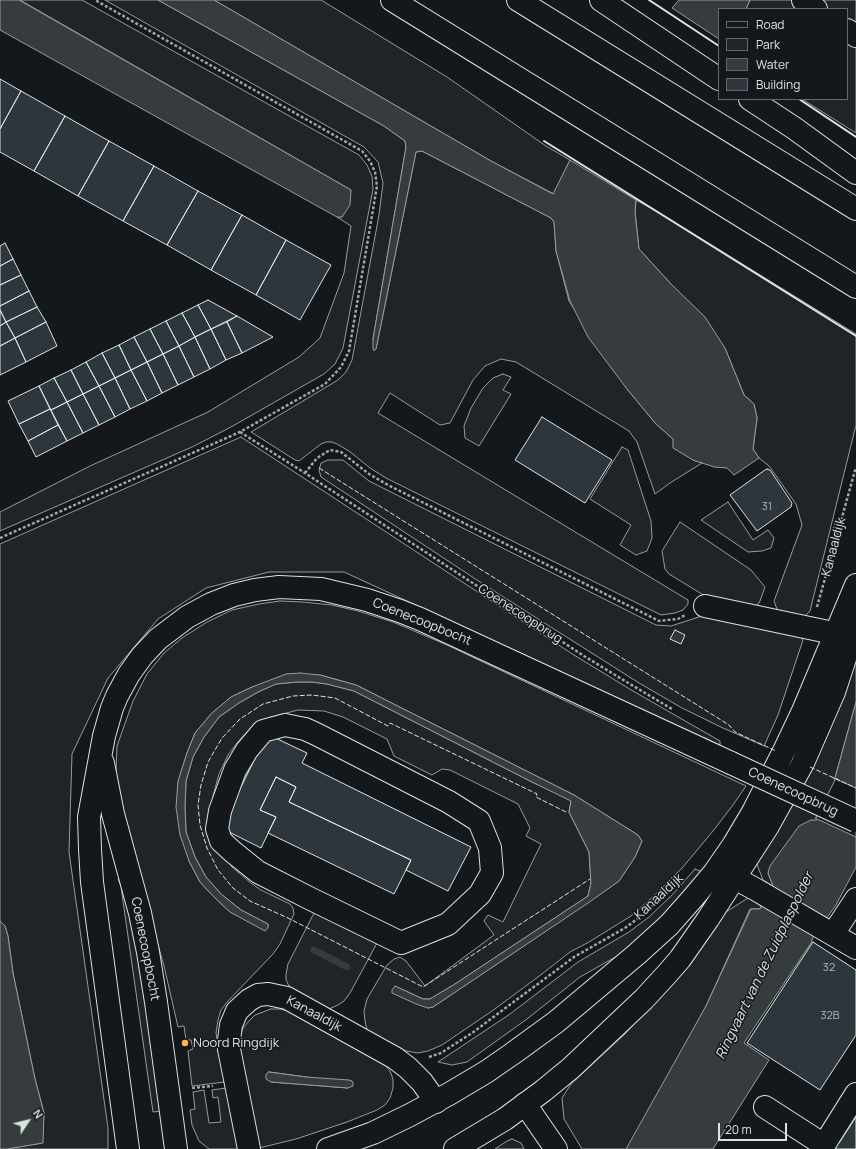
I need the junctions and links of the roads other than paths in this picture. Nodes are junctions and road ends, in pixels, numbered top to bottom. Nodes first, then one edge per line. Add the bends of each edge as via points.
1 (392, 0) edge
2 (518, 0) edge
3 (601, 0) edge
4 (803, 0) edge
5 (815, 8) edge
6 (718, 78) edge
7 (752, 100) edge
8 (856, 173) edge
9 (856, 209) edge
10 (856, 287) edge
11 (856, 585) edge
12 (705, 606) road end
13 (848, 629) edge
14 (101, 752) junction
15 (731, 763) joint
16 (856, 821) edge
17 (726, 873) junction
18 (309, 898) joint
19 (856, 899) edge
20 (833, 934) junction
21 (856, 948) edge
22 (856, 1094) edge
23 (436, 1102) junction
24 (525, 1104) junction
25 (766, 1107) dead end
26 (823, 1147) edge
27 (128, 1149) edge
28 (176, 1149) edge
29 (249, 1149) edge
30 (328, 1149) edge
31 (455, 1149) edge
32 (556, 1149) edge

1 - 10 main road
2 - 9 main road
3 - 6 main road
4 - 5 main road
7 - 8 main road
11 - 13 main road, Kanaaldijk
12 - 13 main road via 812,627
13 - 17 main road, Kanaaldijk via 734,844
14 - 15 main road, Coenecoopbocht via 112,708 129,674 150,647 168,630 222,599 255,590 292,587 333,591 400,611
14 - 27 main road, Coenecoopbocht via 89,817 92,882
14 - 28 main road, Coenecoopbocht via 113,814 148,952
15 - 16 main road, Coenecoopbrug, bridge
17 - 20 main road
17 - 23 main road, Kanaaldijk via 696,895 654,940 556,1022 475,1079
17 - 24 main road, Kanaaldijk via 684,953 662,980 571,1068
18 - 18 main road via 258,872 221,840 217,828 220,811 235,770 263,731 285,725 304,729 449,802 479,821 490,848 492,873 480,894 448,924 401,943
19 - 20 main road
20 - 21 main road
22 - 26 main road
23 - 29 main road, Kanaaldijk via 422,1082 395,1058 287,998 268,994 258,995 238,1011 229,1035 229,1050
23 - 30 main road, Kanaaldijk via 373,1133
24 - 31 main road, Kanaaldijk
24 - 32 main road
25 - 26 main road

